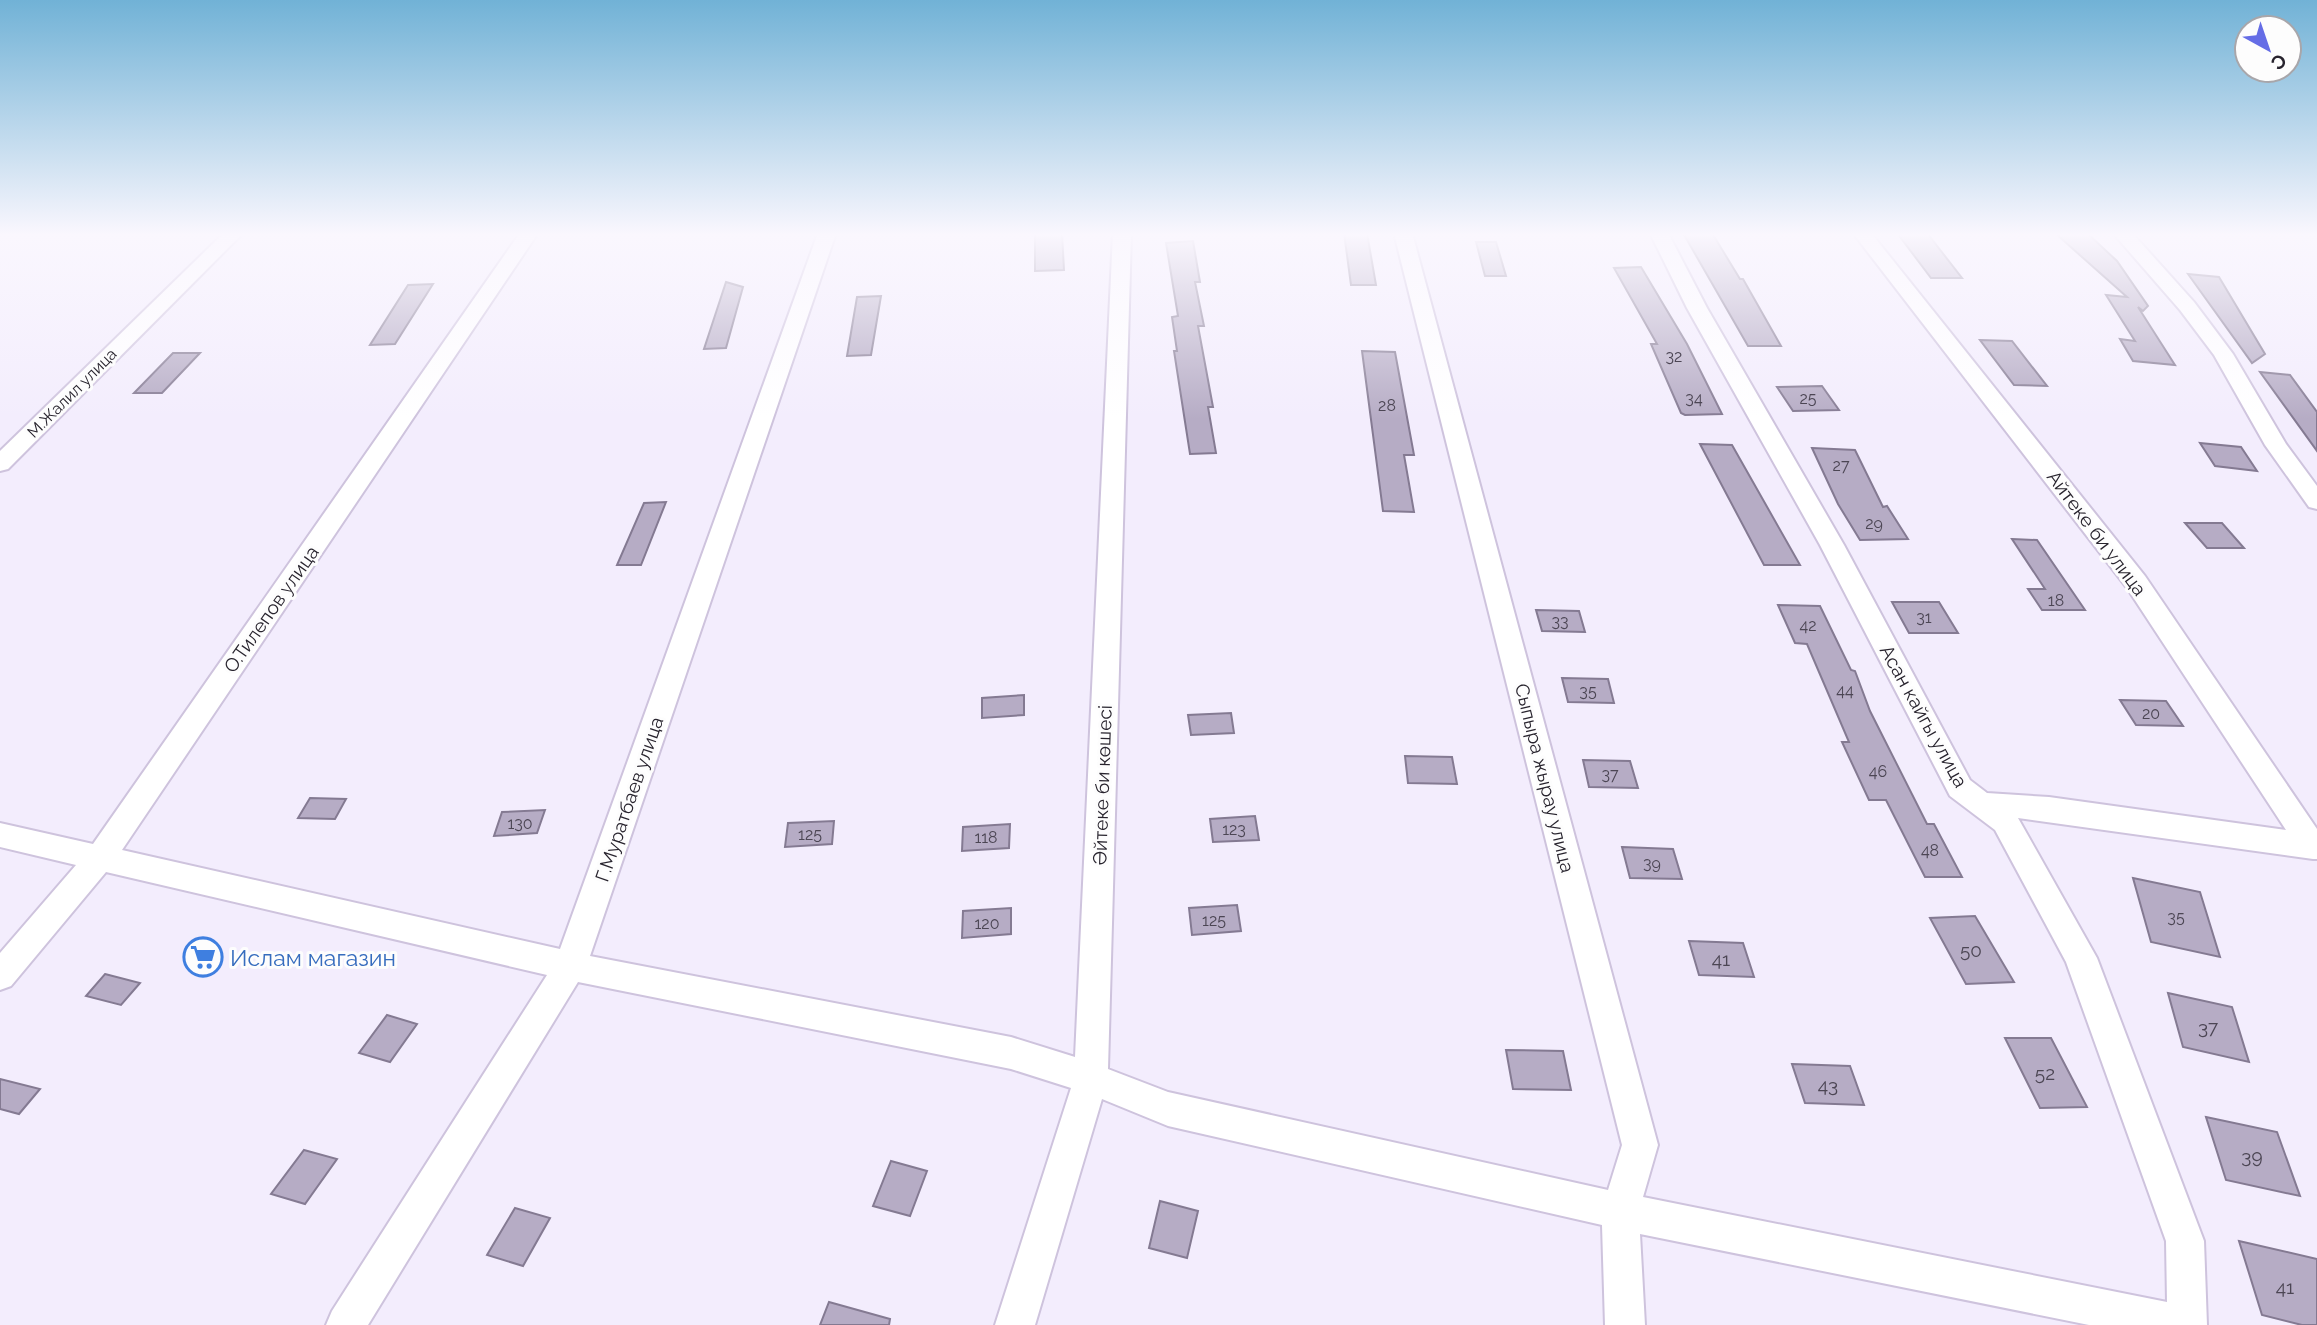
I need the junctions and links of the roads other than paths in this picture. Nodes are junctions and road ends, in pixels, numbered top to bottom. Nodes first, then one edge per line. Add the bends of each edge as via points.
1 (171, 295) edge
2 (487, 295) edge
3 (805, 295) edge
4 (1120, 295) edge
5 (1419, 295) edge
6 (1690, 295) edge
7 (1911, 295) edge
8 (2177, 295) edge
9 (0, 464) edge
10 (2317, 502) edge
11 (1982, 804) junction
12 (0, 835) edge
13 (2315, 847) edge
14 (100, 858) junction
15 (570, 966) junction
16 (0, 976) edge
17 (1091, 1078) junction
18 (1620, 1212) junction
19 (346, 1325) edge
20 (1015, 1325) edge
21 (1625, 1325) edge
22 (2186, 1325) edge

1 - 9 street, М.Жалил улица
2 - 14 street, О.Тилепов улица
3 - 15 street, Г.Муратбаев улица
4 - 17 street, Әйтеке би көшесі
5 - 18 street, Сыпыра жырау улица via 1640,1145
6 - 11 street, Асан кайгы улица via 1832,545 1960,788
7 - 13 street, Айтеке би улица via 2136,582
8 - 10 street via 2223,354 2276,444
11 - 13 street
11 - 22 street, Асан кайгы улица via 2005,822 2081,958 2185,1241
12 - 14 street
14 - 15 street
14 - 16 street, О.Тилепов улица
15 - 17 street via 1011,1053
15 - 19 street, Г.Муратбаев улица
17 - 18 street via 1168,1109
17 - 20 street, Әйтеке би көшесі
18 - 21 street, Сыпыра жырау улица
18 - 22 street

